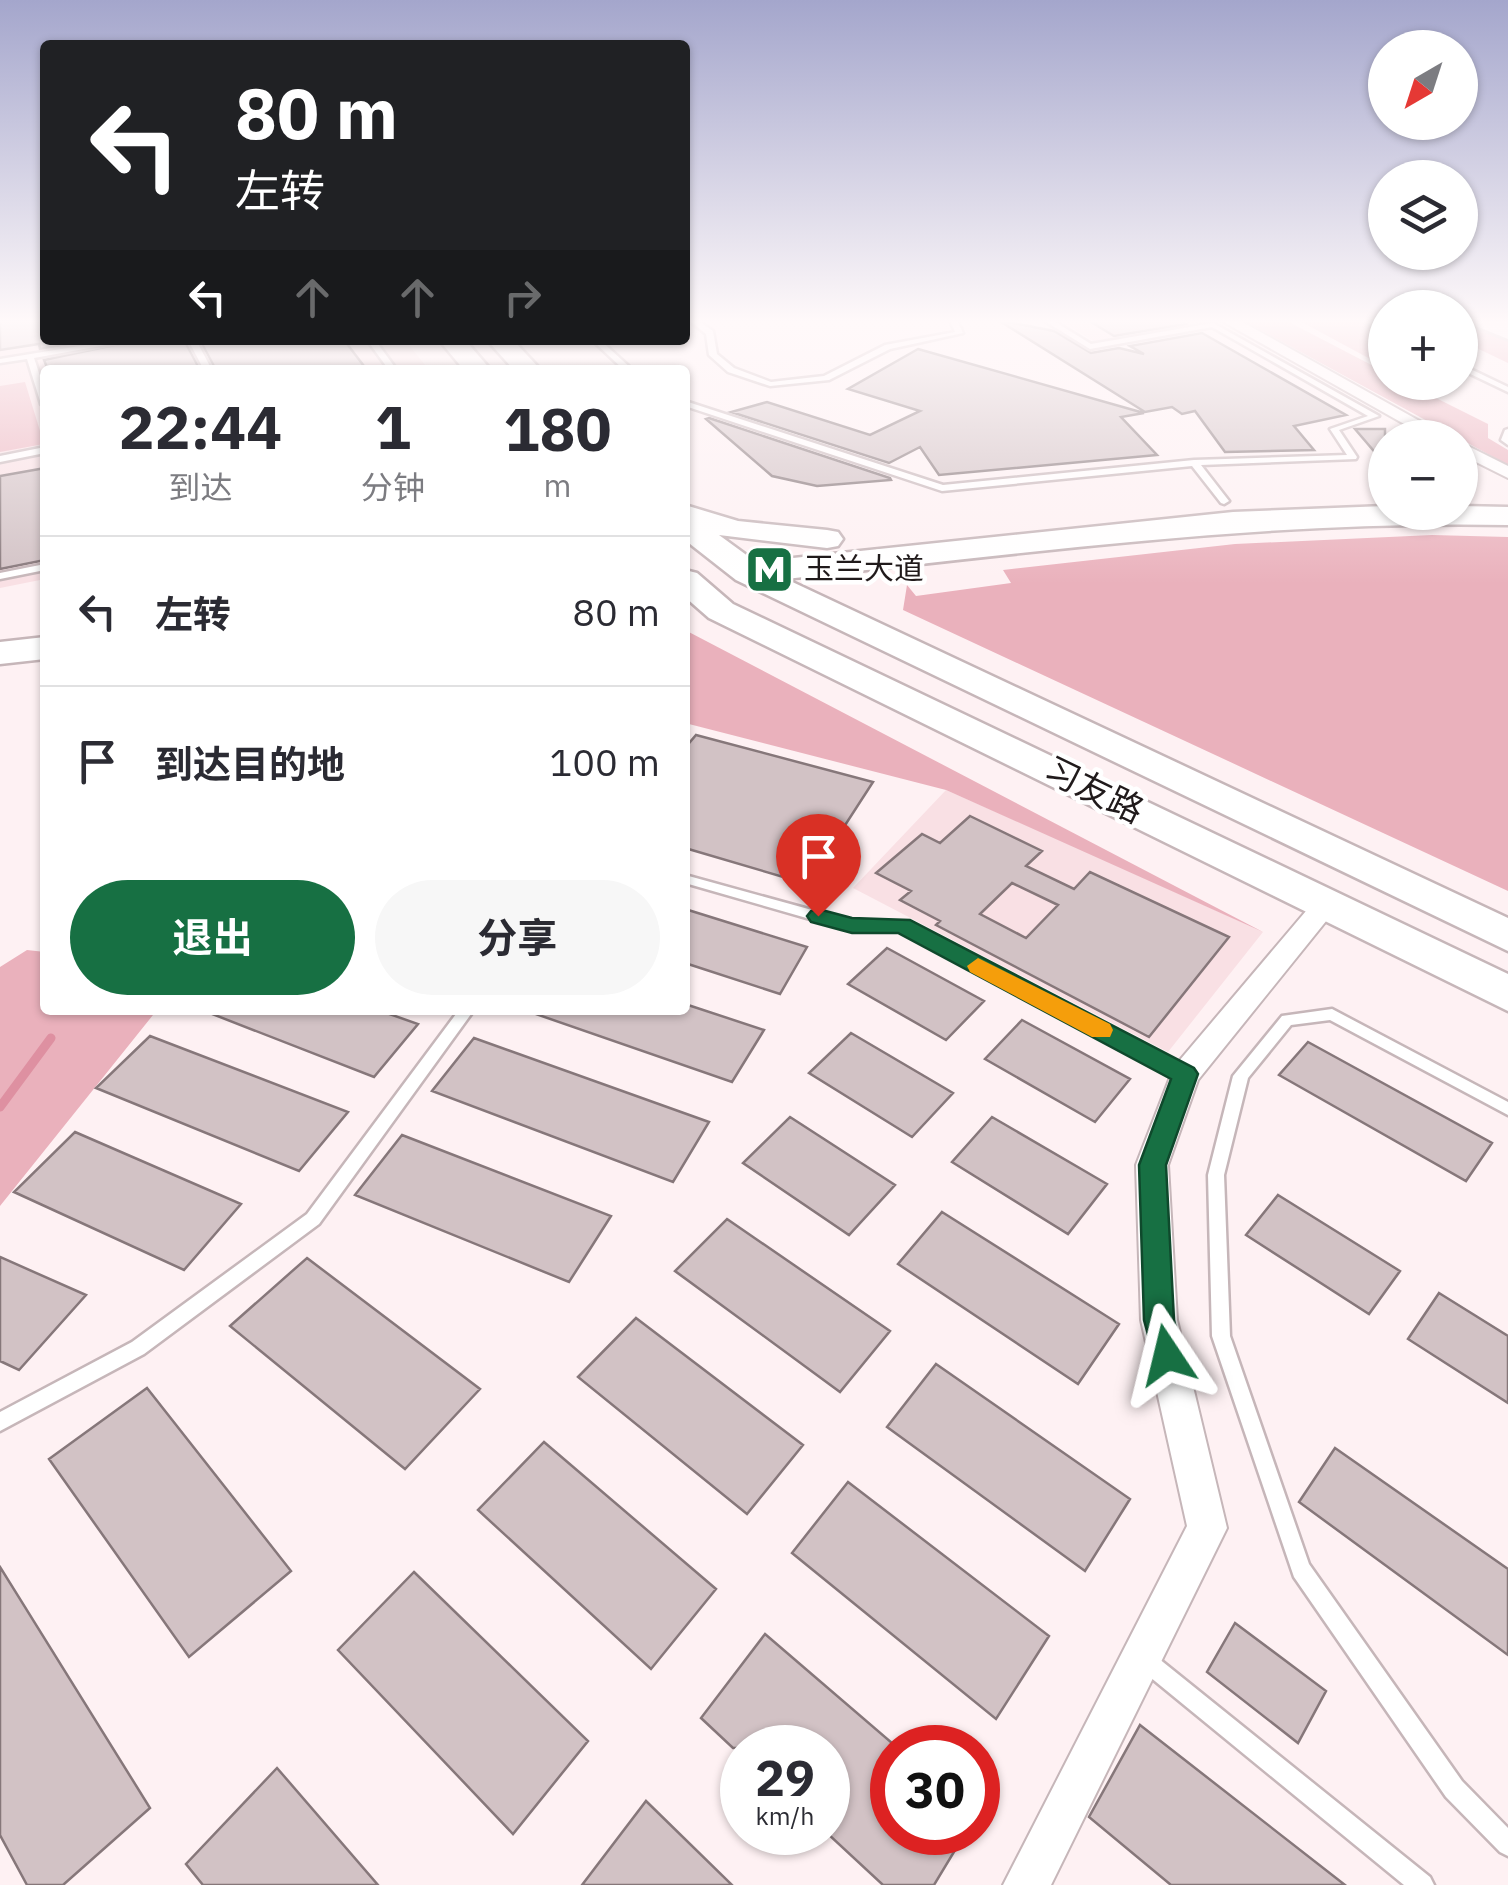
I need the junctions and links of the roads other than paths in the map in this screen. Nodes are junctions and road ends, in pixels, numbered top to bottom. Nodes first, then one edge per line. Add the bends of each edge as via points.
1 (700, 408) edge
2 (1361, 408) edge
3 (1387, 408) edge
4 (1409, 420) edge
5 (1508, 432) edge
6 (1508, 442) edge
7 (40, 451) edge
8 (1478, 457) edge
9 (0, 459) edge
10 (1194, 463) junction
11 (1508, 473) edge
12 (1478, 494) edge
13 (1508, 495) edge
14 (1368, 496) edge
15 (1224, 501) junction
16 (690, 515) edge
17 (1508, 516) edge
18 (827, 539) junction
19 (891, 545) junction
20 (702, 552) edge
21 (944, 552) junction
22 (40, 568) edge
23 (750, 573) junction
24 (0, 576) edge
25 (690, 579) edge
26 (703, 607) edge
27 (40, 622) edge
28 (0, 626) edge
29 (877, 635) junction
30 (40, 649) edge
31 (0, 653) edge
32 (831, 664) junction
33 (690, 880) edge
34 (1326, 904) junction
35 (1508, 936) edge
36 (1508, 994) edge
37 (464, 1015) edge
38 (1185, 1074) junction
39 (1508, 1109) edge
40 (0, 1422) edge
41 (1141, 1657) junction
42 (1508, 1844) edge
43 (1026, 1885) edge
44 (1422, 1885) edge

1 - 10 lane via 942,488
2 - 10 lane via 1375,416 1334,429 1353,456
3 - 4 street
5 - 6 lane
7 - 9 lane
8 - 11 street
10 - 15 lane
12 - 13 main road
14 - 15 main road
15 - 19 main road
16 - 18 main road via 734,530
17 - 21 main road via 1233,522
18 - 19 main road
18 - 20 main road
19 - 21 main road
19 - 23 main road
20 - 23 main road, 习友路
21 - 29 main road via 858,574 832,592
22 - 24 lane
23 - 25 main road
23 - 29 main road, 习友路
26 - 32 main road, 习友路
27 - 28 main road
29 - 32 main road via 831,638
29 - 35 main road, 习友路
30 - 31 main road
32 - 34 main road, 习友路
33 - 38 lane via 852,926 902,926
34 - 36 main road, 习友路
34 - 38 street
37 - 40 lane via 313,1219 138,1348
38 - 41 street via 1152,1165 1158,1301 1207,1528
39 - 42 lane via 1332,1014 1287,1020 1241,1076 1216,1175 1222,1336 1301,1570 1454,1789
41 - 43 street
41 - 44 lane

